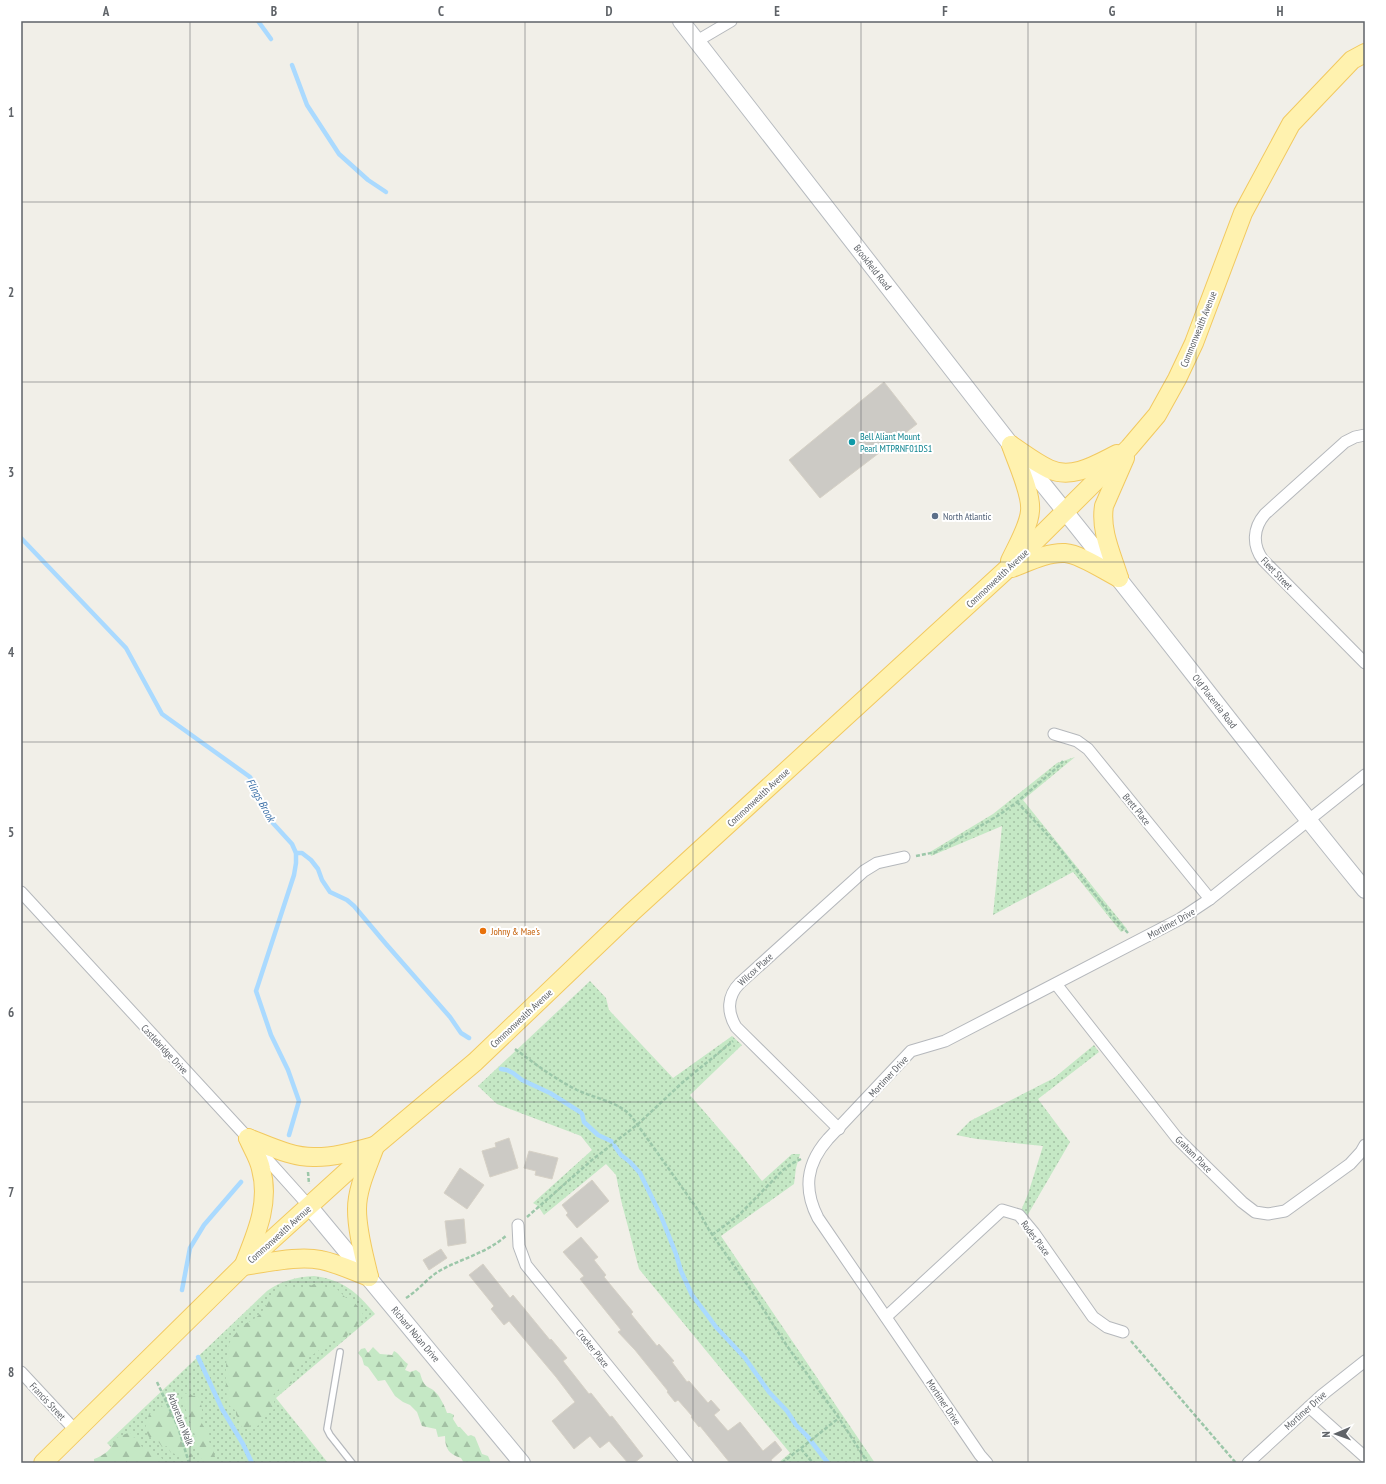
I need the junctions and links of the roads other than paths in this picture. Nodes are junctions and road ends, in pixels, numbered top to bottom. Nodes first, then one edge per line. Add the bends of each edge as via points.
1 (681, 21) edge
2 (730, 21) edge
3 (697, 41) junction
4 (1365, 53) edge
5 (1365, 435) edge
6 (1011, 446) junction
7 (1129, 448) junction
8 (1066, 511) junction
9 (1006, 570) junction
10 (1119, 578) junction
11 (1365, 663) edge
12 (1054, 734) dead end
13 (1365, 775) edge
14 (1309, 822) junction
15 (904, 857) road end
16 (1365, 890) edge
17 (21, 892) edge
18 (1210, 899) junction
19 (1056, 984) junction
20 (839, 1129) junction
21 (248, 1138) junction
22 (1365, 1144) edge
23 (375, 1146) junction
24 (309, 1206) junction
25 (518, 1225) road end
26 (243, 1266) junction
27 (368, 1277) junction
28 (886, 1317) junction
29 (1123, 1332) road end
30 (340, 1352) dead end
31 (1365, 1361) edge
32 (21, 1372) edge
33 (1309, 1407) junction
34 (75, 1430) junction
35 (1365, 1457) edge
36 (43, 1463) edge
37 (352, 1463) edge
38 (522, 1463) edge
39 (687, 1463) edge
40 (987, 1463) edge
41 (1248, 1463) edge

1 - 3 main road, Brookfield Road
2 - 3 street
3 - 6 main road, Brookfield Road
4 - 7 main road, Commonwealth Avenue via 1352,60 1291,124 1243,213 1194,343 1177,379 1157,415
5 - 11 street, Fleet Street via 1355,436 1345,442 1265,514 1255,536 1257,549 1263,560
6 - 7 main road via 1049,469 1060,472 1080,471
6 - 8 main road, Brookfield Road
6 - 9 main road via 1027,492 1030,511
7 - 8 main road, Commonwealth Avenue
7 - 10 main road via 1104,506 1103,515 1105,534
8 - 9 main road, Commonwealth Avenue
8 - 10 main road, Old Placentia Road
9 - 10 main road via 1042,557 1065,553
9 - 23 main road, Commonwealth Avenue via 631,913 475,1062
10 - 14 main road, Old Placentia Road
12 - 18 street, Brett Place via 1077,741 1088,749
13 - 14 street, Mortimer Drive
14 - 16 main road, Old Placentia Road
14 - 18 street, Mortimer Drive
15 - 20 street, Wilcox Place via 877,863 864,871 734,988 729,1002 730,1016 742,1034
17 - 21 street, Castlebridge Drive
18 - 19 street, Mortimer Drive via 1180,920
19 - 20 street, Mortimer Drive via 945,1041 911,1051
19 - 22 street, Graham Place via 1177,1138 1255,1212 1268,1214 1285,1211 1350,1164
20 - 28 street, Mortimer Drive via 822,1146 813,1162 808,1182 813,1209
21 - 23 main road via 286,1152 315,1158
21 - 24 street, Castlebridge Drive
21 - 26 main road via 261,1167 265,1194 256,1234
23 - 24 main road, Commonwealth Avenue
23 - 27 main road via 360,1189 357,1208
24 - 26 main road, Commonwealth Avenue
24 - 27 main road, Richard Nolan Drive
25 - 39 street, Crocker Place via 519,1246 526,1265
26 - 27 main road via 316,1259
26 - 34 main road, Commonwealth Avenue
27 - 38 main road, Richard Nolan Drive
28 - 29 street, Rodes Place via 1002,1210 1019,1215 1093,1317 1107,1327
28 - 40 street, Mortimer Drive
30 - 37 lane via 327,1429
31 - 33 street, Mortimer Drive
32 - 34 street, Francis Street
33 - 35 street
33 - 41 street, Mortimer Drive
34 - 36 main road, Commonwealth Avenue

